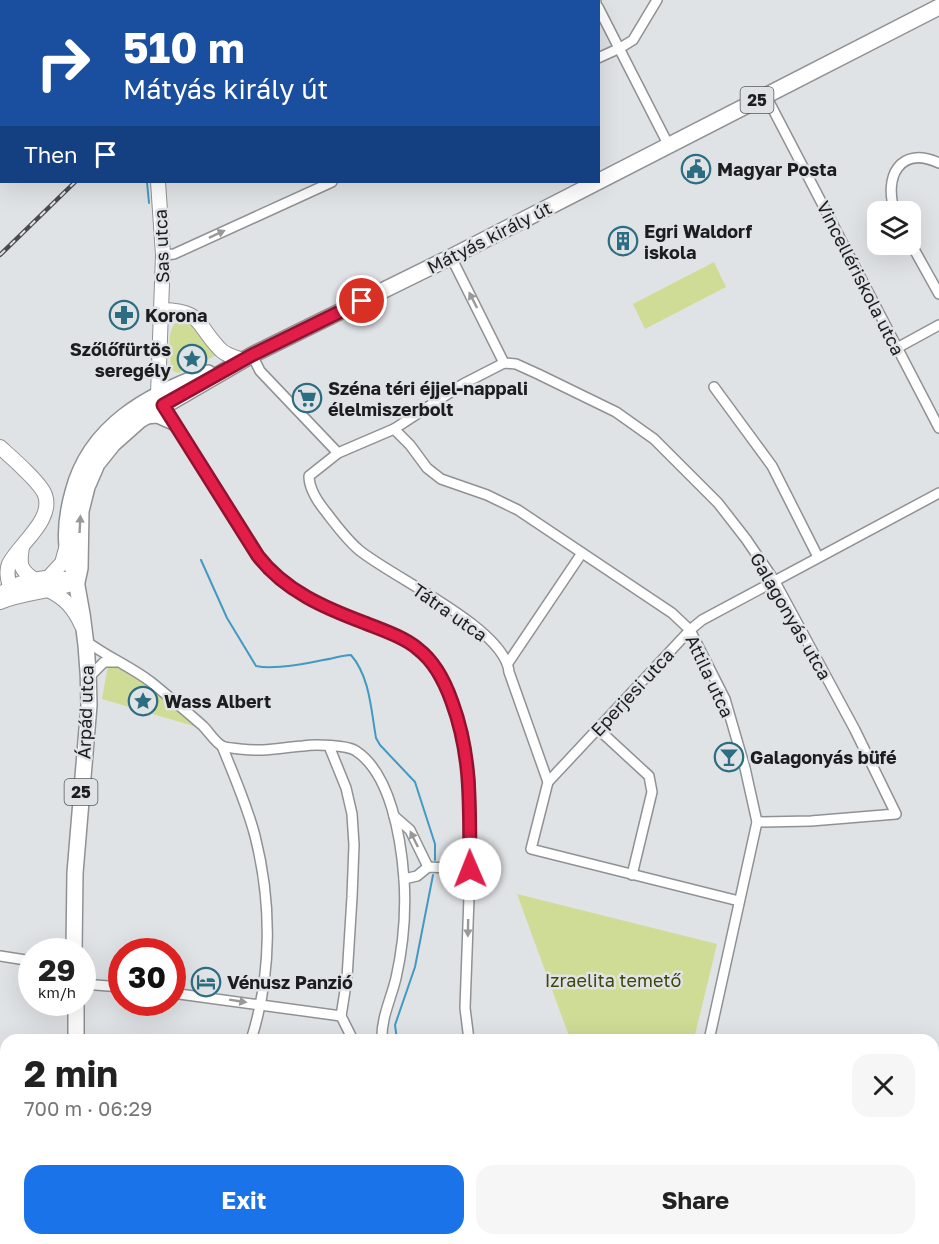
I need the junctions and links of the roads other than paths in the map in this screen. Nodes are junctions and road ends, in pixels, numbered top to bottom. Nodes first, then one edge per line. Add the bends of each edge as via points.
1 (657, 0) edge
2 (939, 6) edge
3 (600, 11) edge
4 (620, 48) junction
5 (600, 57) edge
6 (766, 96) junction
7 (669, 146) junction
8 (939, 163) edge
9 (600, 181) edge
10 (158, 183) edge
11 (330, 183) edge
12 (597, 183) edge
13 (891, 201) edge
14 (163, 255) junction
15 (917, 255) edge
16 (452, 257) junction
17 (939, 294) edge
18 (162, 310) junction
19 (939, 325) edge
20 (897, 348) junction
21 (219, 349) junction
22 (236, 363) junction
23 (504, 363) junction
24 (714, 387) dead end
25 (160, 400) junction
26 (140, 420) junction
27 (175, 426) junction
28 (939, 428) edge
29 (394, 429) junction
30 (0, 447) edge
31 (338, 453) junction
32 (939, 493) edge
33 (67, 545) junction
34 (22, 547) junction
35 (582, 553) junction
36 (818, 557) junction
37 (10, 563) junction
38 (0, 574) edge
39 (774, 580) junction
40 (44, 582) junction
41 (77, 582) junction
42 (6, 596) edge
43 (690, 630) junction
44 (85, 636) junction
45 (120, 662) junction
46 (508, 663) junction
47 (89, 677) junction
48 (598, 729) junction
49 (222, 746) junction
50 (329, 746) junction
51 (548, 782) junction
52 (394, 816) junction
53 (757, 822) junction
54 (428, 867) junction
55 (470, 869) junction
56 (632, 875) junction
57 (404, 879) junction
58 (739, 901) junction
59 (74, 938) edge
60 (0, 956) edge
61 (18, 959) edge
62 (186, 995) edge
63 (261, 1004) junction
64 (76, 1016) edge
65 (341, 1017) junction
66 (76, 1034) edge
67 (253, 1034) edge
68 (350, 1034) edge
69 (382, 1034) edge
70 (467, 1034) edge
71 (710, 1034) edge

1 - 4 street via 633,39
2 - 6 main road, Mátyás király út / 25
3 - 4 street
4 - 5 street
4 - 7 street
6 - 7 main road, Mátyás király út / 25
6 - 20 street, Vincellériskola utca
7 - 9 main road, Mátyás király út / 25
8 - 13 street via 913,157 906,160 897,168 890,187
10 - 14 street, Sas utca
14 -> 11 street via 174,254
12 - 16 main road, Mátyás király út / 25
14 - 18 street, Sas utca
15 - 17 street
16 - 22 main road, Mátyás király út / 25
23 -> 16 street
18 - 21 street via 180,311 196,318
18 - 25 street, Sas utca
19 - 20 street
20 - 28 street, Vincellériskola utca
21 - 22 street
21 - 22 street via 221,357
22 - 25 main road, Mátyás király út / 25
22 - 31 street via 260,371
23 - 29 street
23 - 39 street, Galagonyás utca via 516,364 581,393 654,439 718,503
24 - 36 street via 772,466
25 - 26 main road, Mátyás király út / 25
25 - 27 street
25 - 33 main road, Mátyás király út / 25 via 140,405 111,428 84,460 68,512
26 - 27 street via 158,418
41 -> 26 main road, Mátyás király út / 25 via 81,511 87,487 112,444
27 - 55 street via 268,570 319,604 389,633 417,648 431,661 449,695 463,735 470,783
29 - 31 street
29 - 35 street, Attila utca via 441,479 518,510
30 - 34 street via 45,494 43,518
31 - 46 street, Tátra utca via 309,476 309,485 322,508 359,550 465,620 491,640
32 - 36 street, Eperjesi utca
33 - 40 street via 62,563
33 - 41 main road, Mátyás király út / 25
34 - 37 street
34 - 40 street via 20,562 25,574
35 - 43 street, Attila utca via 672,613
35 - 46 street
36 - 39 street, Eperjesi utca
37 - 38 street
37 - 42 street
39 - 43 street, Eperjesi utca
39 - 53 street, Galagonyás utca via 896,814
40 - 41 street via 62,588
40 - 42 street
40 - 44 street via 69,603
41 - 44 main road, Árpád utca / 25
43 - 48 street, Eperjesi utca
43 - 53 street, Attila utca via 725,699
44 - 45 street via 98,650
44 - 47 main road, Árpád utca / 25
45 - 47 street via 104,662
45 - 49 street via 151,682
46 - 51 street, Tátra utca
47 - 59 main road, Árpád utca / 25
48 - 51 street, Eperjesi utca
48 - 56 street via 649,776 652,792
49 - 50 street via 255,751
49 - 63 street via 244,801 262,869 267,910 266,979
50 - 52 street via 354,749 370,763 383,784
50 - 65 street via 348,797 354,845 348,966
51 - 56 street via 531,849
54 -> 52 street via 410,830
52 - 57 street
53 - 58 street, Attila utca
54 - 55 street
54 - 57 street via 417,876
55 -> 70 street
56 - 58 street
57 - 69 street via 400,954
58 - 71 street, Attila utca
60 - 61 street
62 -> 63 street
63 - 65 street
63 - 67 street
64 - 66 main road
65 - 68 street

